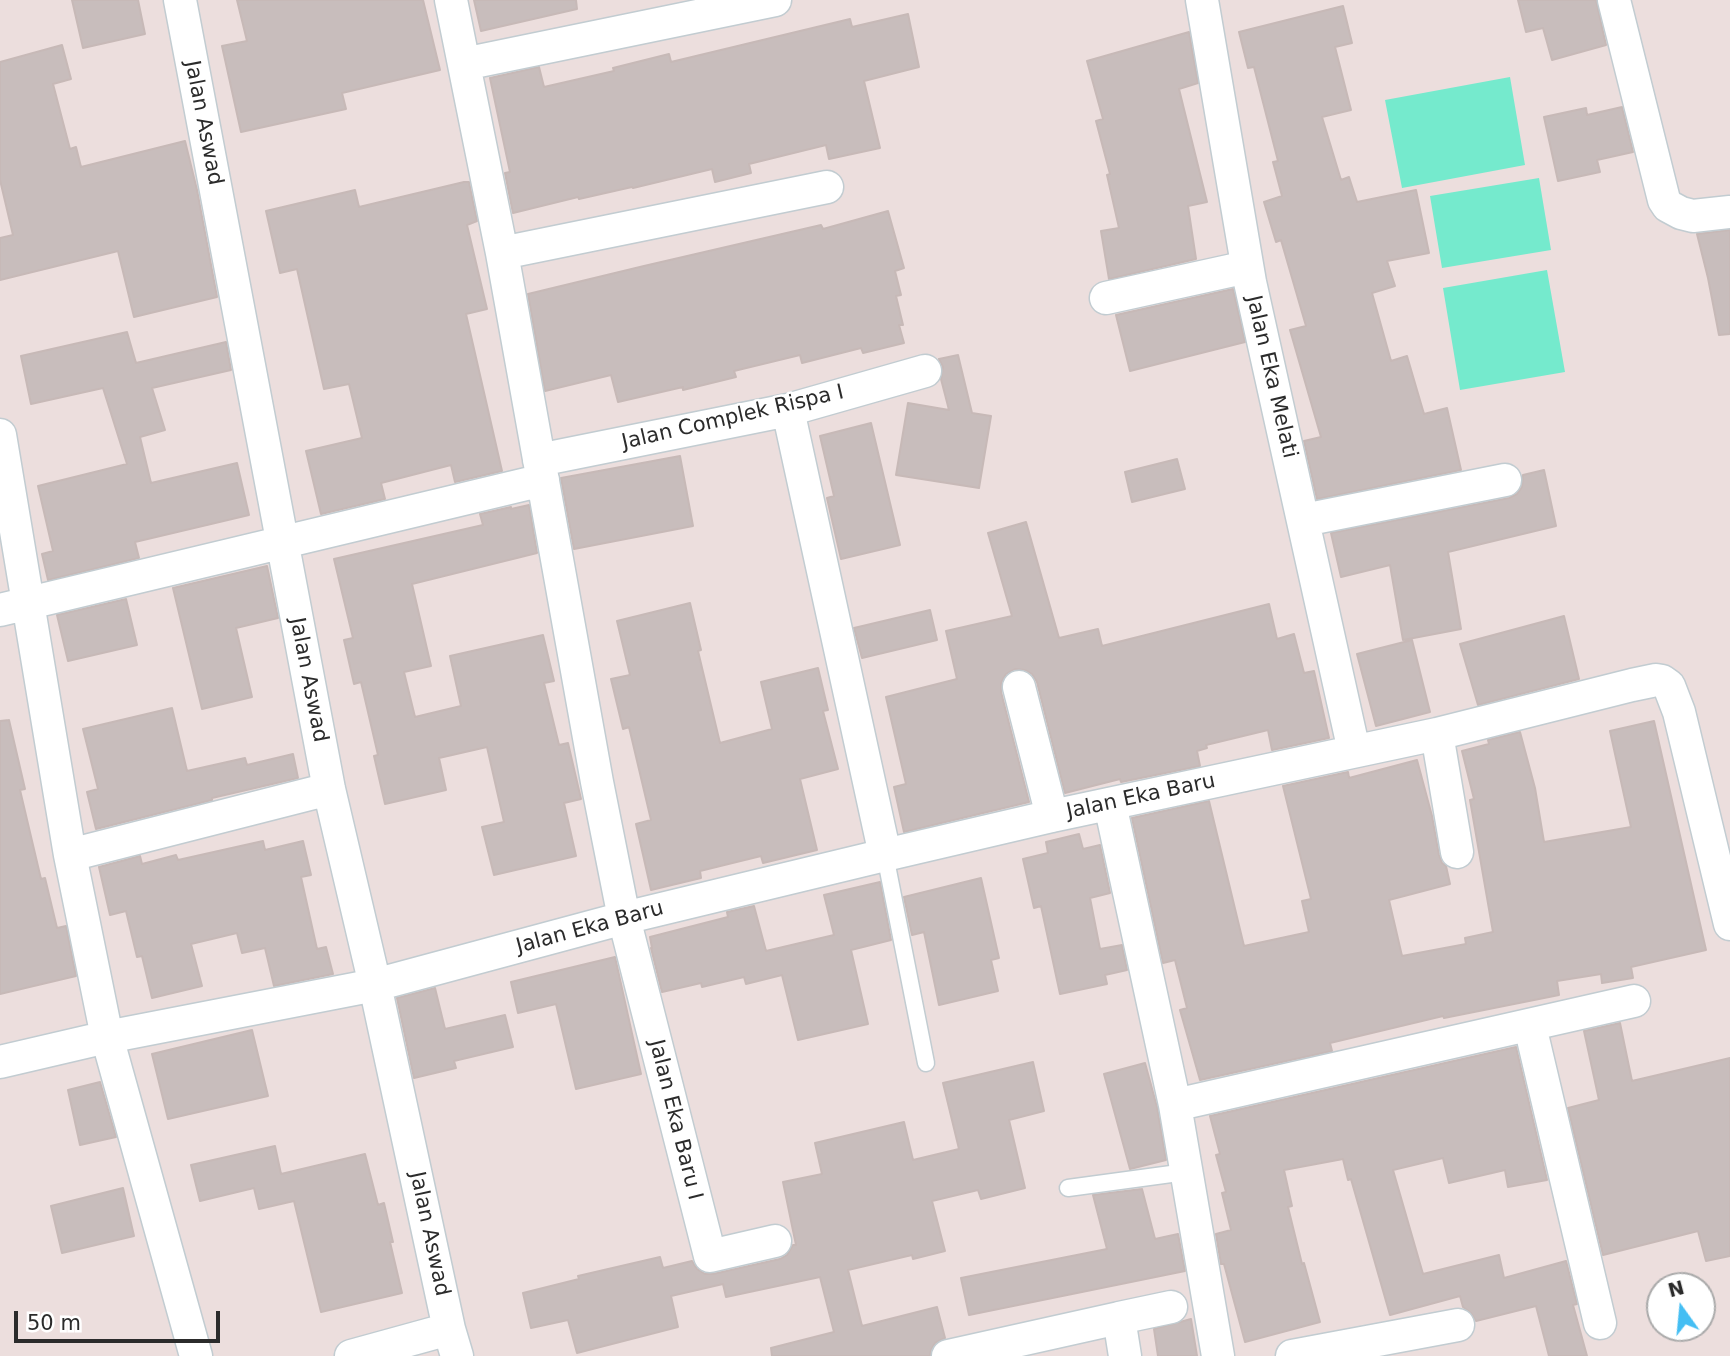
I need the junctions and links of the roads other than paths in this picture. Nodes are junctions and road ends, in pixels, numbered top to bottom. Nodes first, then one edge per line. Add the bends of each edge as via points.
1 (180, 0) edge
2 (451, 0) edge
3 (775, 0) edge
4 (1202, 0) edge
5 (1614, 0) edge
6 (464, 64) junction
7 (827, 187) dead end
8 (1730, 212) edge
9 (502, 253) junction
10 (1247, 267) junction
11 (1105, 298) dead end
12 (925, 372) dead end
13 (788, 410) junction
14 (0, 435) edge
15 (541, 470) junction
16 (1505, 480) dead end
17 (1304, 520) junction
18 (282, 541) junction
19 (14, 607) edge
20 (1019, 687) dead end
21 (1437, 734) junction
22 (1354, 751) junction
23 (329, 789) junction
24 (1111, 804) junction
25 (1052, 816) junction
26 (1457, 852) dead end
27 (70, 855) junction
28 (885, 855) junction
29 (624, 918) junction
30 (1730, 924) edge
31 (375, 985) junction
32 (1634, 1002) dead end
33 (1530, 1026) junction
34 (107, 1037) junction
35 (0, 1062) edge
36 (926, 1063) dead end
37 (1175, 1105) junction
38 (1186, 1172) junction
39 (1068, 1188) dead end
40 (775, 1241) dead end
41 (1171, 1307) dead end
42 (1119, 1318) junction
43 (1600, 1323) dead end
44 (1458, 1325) dead end
45 (453, 1343) edge
46 (960, 1354) edge
47 (196, 1356) edge
48 (351, 1356) edge
49 (1125, 1356) edge
50 (1218, 1356) edge
51 (1292, 1356) edge

1 - 18 street, Jalan Aswad
2 - 6 street
3 - 6 street
4 - 10 street, Jalan Eka Melati
5 - 8 street via 1664,200 1693,216
6 - 9 street
7 - 9 street
9 - 15 street
10 - 11 street
10 - 17 street, Jalan Eka Melati
12 - 13 street, Jalan Complek Rispa I
13 - 15 street, Jalan Complek Rispa I
13 - 28 street
14 - 19 street
15 - 18 street, Jalan Complek Rispa I
15 - 29 street
16 - 17 street
17 - 22 street, Jalan Eka Melati
18 - 19 street, Jalan Complek Rispa I
18 - 23 street, Jalan Aswad
19 - 27 street
20 - 25 street
21 - 22 street, Jalan Eka Baru
21 - 26 street
21 - 30 street, Jalan Eka Baru via 1632,685 1657,680 1666,683 1679,712
22 - 24 street, Jalan Eka Baru
23 - 27 street
23 - 31 street, Jalan Aswad
24 - 25 street, Jalan Eka Baru
24 - 37 street
25 - 28 street, Jalan Eka Baru
27 - 34 street
28 - 29 street, Jalan Eka Baru
28 - 36 lane
29 - 31 street, Jalan Eka Baru
29 - 40 street, Jalan Eka Baru I via 710,1256
31 - 34 street, Jalan Eka Baru
31 - 45 street, Jalan Aswad
32 - 33 street
33 - 37 street
33 - 43 street
34 - 35 street, Jalan Eka Baru
34 - 47 street
37 - 38 street
38 - 39 lane
38 - 50 street
41 - 42 street
42 - 46 street
42 - 49 street
44 - 51 street
45 - 48 street

